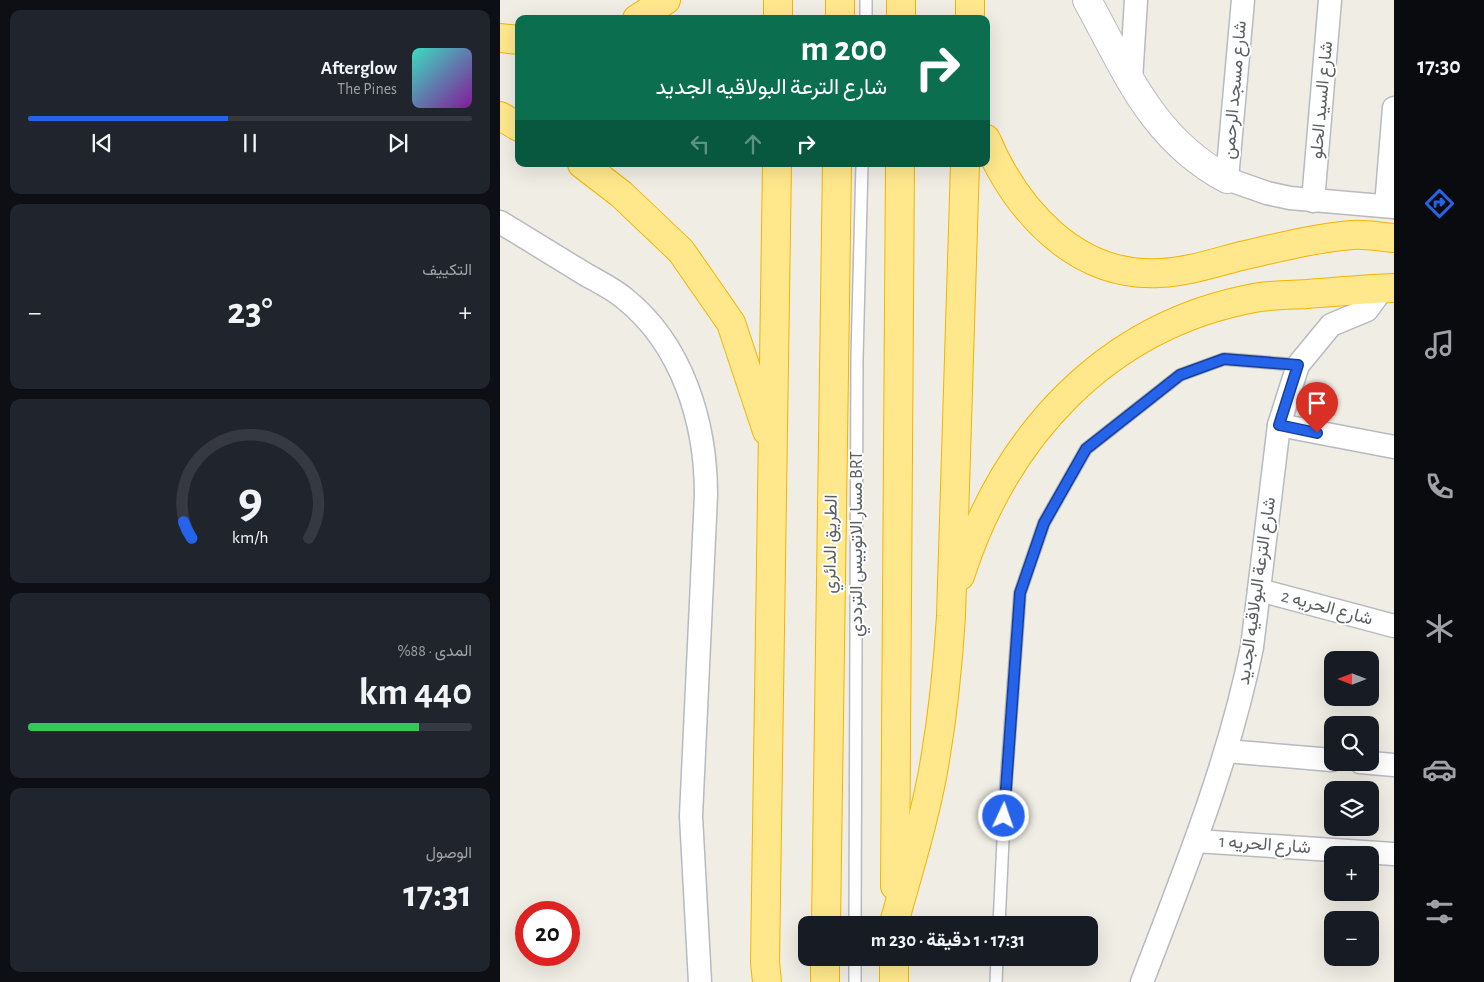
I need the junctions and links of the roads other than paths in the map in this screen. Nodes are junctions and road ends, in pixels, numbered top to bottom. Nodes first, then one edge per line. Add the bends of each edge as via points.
1 (666, 0) edge
2 (778, 0) edge
3 (840, 0) edge
4 (866, 0) edge
5 (901, 0) edge
6 (970, 0) edge
7 (1087, 0) edge
8 (1136, 0) edge
9 (1243, 0) edge
10 (1330, 0) edge
11 (643, 15) edge
12 (778, 15) edge
13 (840, 15) edge
14 (866, 15) edge
15 (900, 15) edge
16 (970, 15) edge
17 (500, 38) edge
18 (515, 40) edge
19 (1131, 80) junction
20 (1394, 108) edge
21 (500, 116) edge
22 (515, 125) edge
23 (990, 147) edge
24 (586, 167) edge
25 (777, 167) edge
26 (837, 167) edge
27 (862, 167) edge
28 (900, 167) edge
29 (965, 167) edge
30 (1227, 179) junction
31 (1313, 201) junction
32 (1390, 207) edge
33 (500, 222) edge
34 (1394, 238) edge
35 (1389, 288) edge
36 (1298, 365) junction
37 (1279, 425) junction
38 (1394, 448) edge
39 (774, 451) junction
40 (1260, 590) junction
41 (951, 616) junction
42 (1394, 626) edge
43 (1226, 751) junction
44 (1324, 759) edge
45 (1379, 764) edge
46 (1394, 765) edge
47 (1196, 841) junction
48 (1394, 854) edge
49 (826, 916) edge
50 (855, 916) edge
51 (894, 916) edge
52 (896, 916) edge
53 (999, 916) edge
54 (825, 966) edge
55 (855, 966) edge
56 (894, 966) edge
57 (997, 966) edge
58 (700, 982) edge
59 (767, 982) edge
60 (825, 982) edge
61 (855, 982) edge
62 (894, 982) edge
63 (996, 982) edge
64 (1142, 982) edge

1 - 11 highway
2 - 12 highway
3 - 13 highway
4 - 14 lane
5 - 15 highway
6 - 16 highway
7 - 19 street
8 - 19 street
9 - 30 street, شارع مسجد الرحمن
10 - 31 street, شارع السيد الحلو
17 - 18 highway
19 - 30 street via 1173,141 1208,169
20 - 32 street
21 - 22 highway
23 - 34 highway via 1008,182 1045,228 1085,259 1126,272 1176,272 1273,249 1353,235
24 - 39 highway via 621,194 681,251 731,323
25 - 39 highway
26 - 49 highway, الطريق الدائري
27 - 50 lane, مسار الاتوبيس الترددي BRT via 857,358
28 - 51 highway
29 - 41 highway
30 - 31 street via 1267,193
31 - 32 street
33 - 58 street via 624,297 659,336 677,366 692,398 700,428 706,495 692,816
35 - 36 street, شارع الترعة البولاقيه الجديد via 1367,310 1331,325
35 - 41 highway via 1255,298 1183,320 1149,335 1110,359 1041,423 1000,482 970,547 958,581
36 - 37 street, شارع الترعة البولاقيه الجديد
36 - 53 lane via 1224,359 1180,375 1086,449 1044,523 1020,593
37 - 38 street
37 - 40 street, شارع الترعة البولاقيه الجديد
39 - 59 highway
40 - 42 street, شارع الحريه 2
40 - 43 street, شارع الترعة البولاقيه الجديد via 1246,680
41 - 52 highway via 935,762
43 - 44 street
43 - 47 street, شارع الترعة البولاقيه الجديد
45 - 46 street
47 - 48 street, شارع الحريه 1
47 - 64 street, شارع الترعة البولاقيه الجديد
54 - 60 highway
55 - 61 lane
56 - 62 highway
57 - 63 lane

